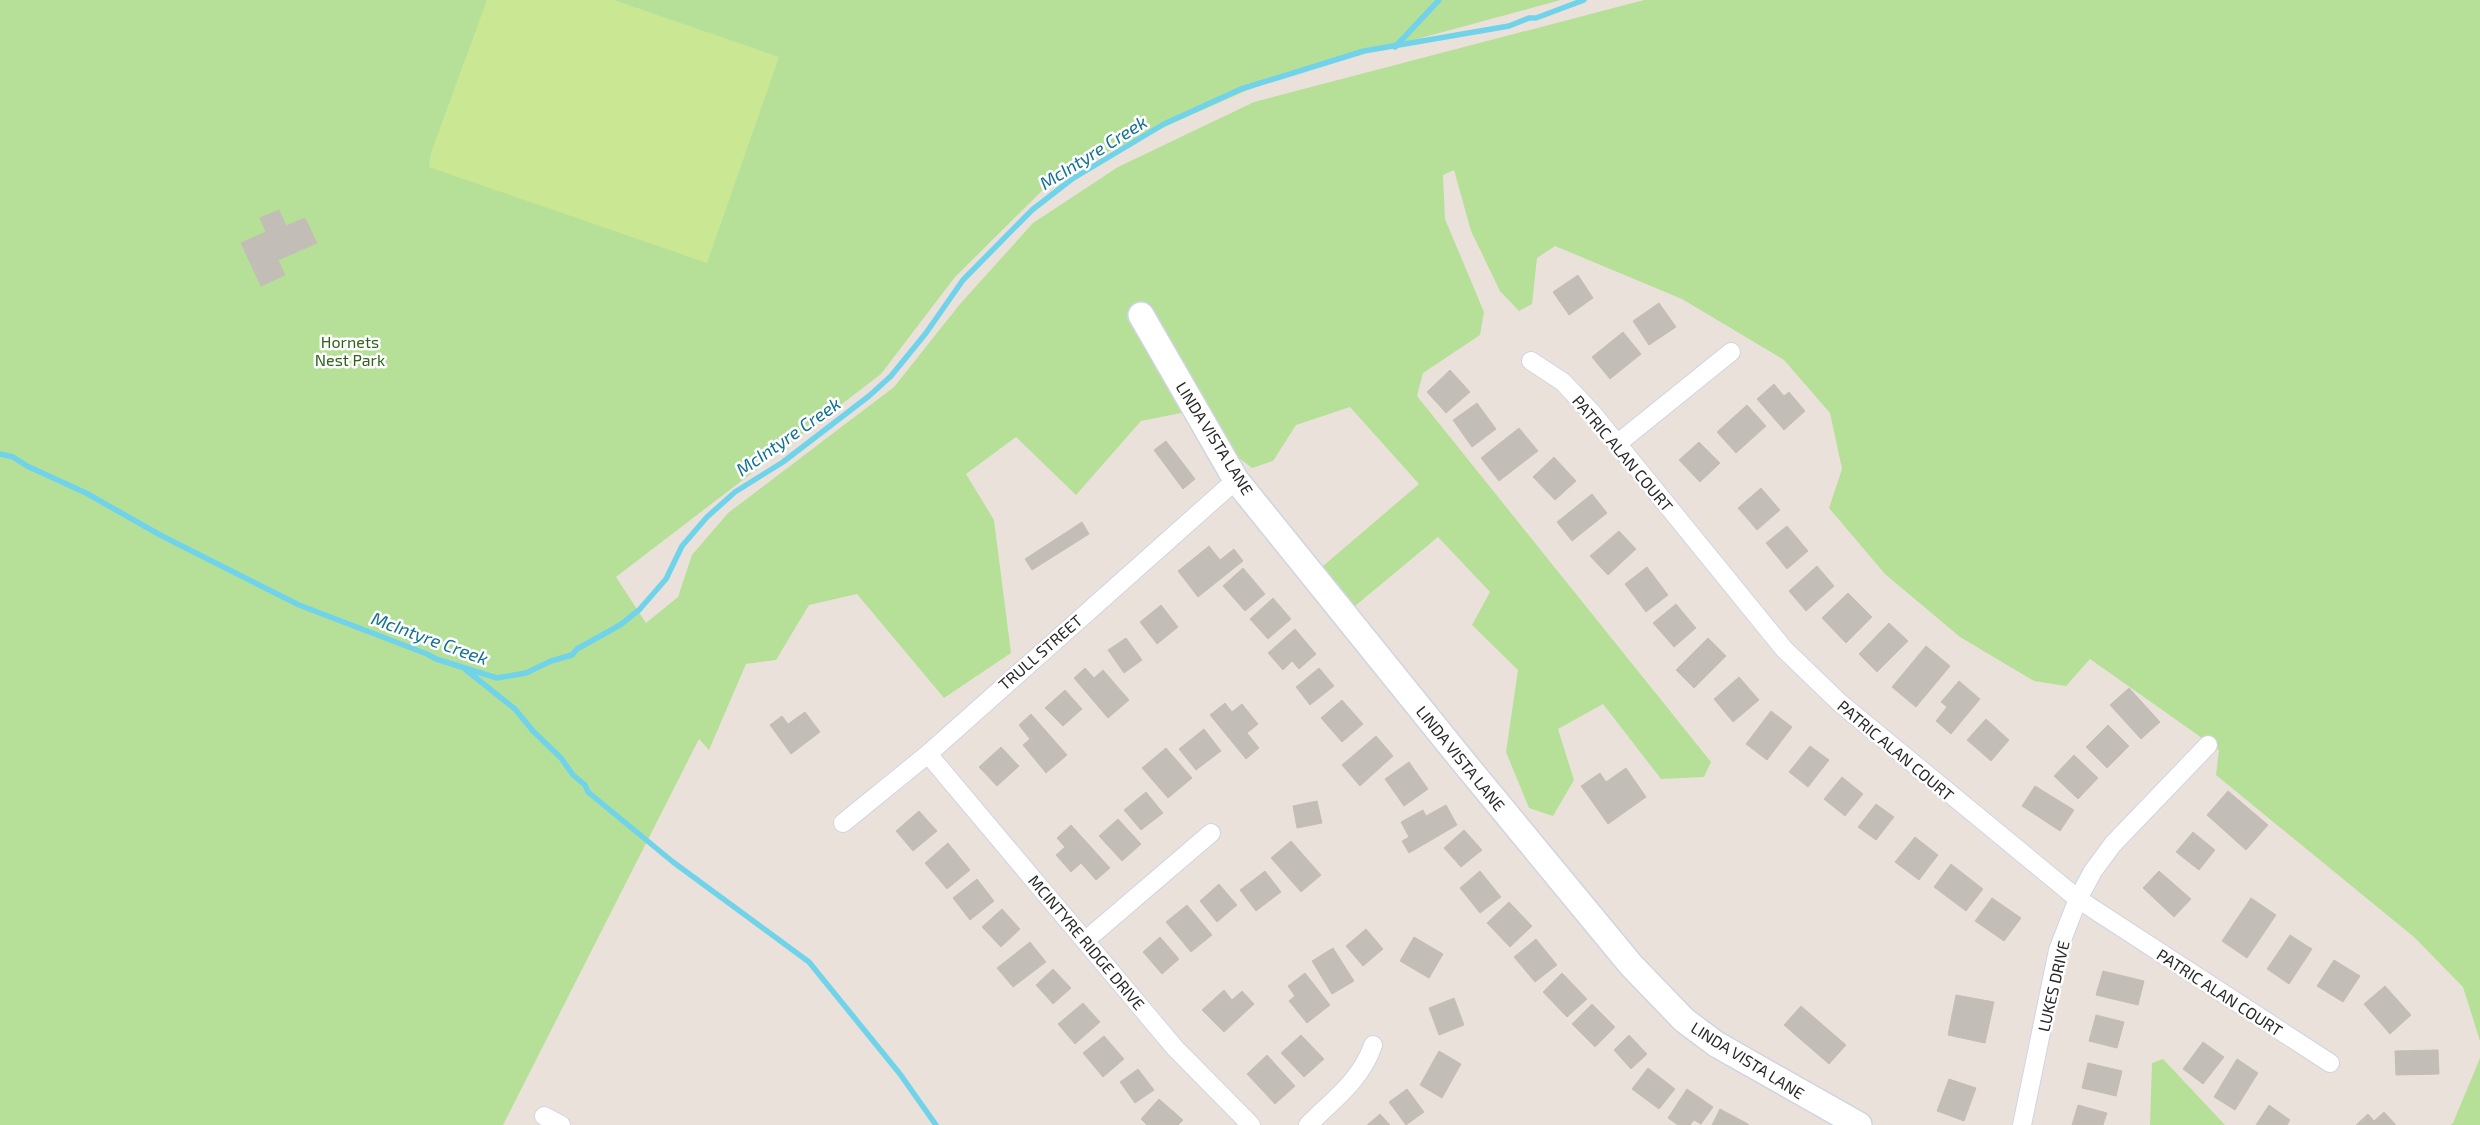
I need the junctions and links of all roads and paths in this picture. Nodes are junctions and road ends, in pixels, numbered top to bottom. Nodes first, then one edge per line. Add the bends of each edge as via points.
1 (1141, 315) dead end
2 (1731, 352) dead end
3 (1531, 361) dead end
4 (1617, 444) junction
5 (1236, 480) junction
6 (2208, 745) dead end
7 (928, 754) junction
8 (843, 823) dead end
9 (1211, 833) dead end
10 (2078, 899) junction
11 (1086, 940) junction
12 (1373, 1045) dead end
13 (2330, 1063) dead end
14 (544, 1116) dead end
15 (560, 1125) edge
16 (1251, 1125) edge
17 (1308, 1125) edge
18 (1859, 1125) edge
19 (2022, 1125) edge

1 - 5 street, LINDA VISTA LANE
2 - 4 street
3 - 4 street, PATRIC ALAN COURT via 1563,382
4 - 10 street, PATRIC ALAN COURT via 1772,634 1810,675 1868,728
5 - 7 street, TRULL STREET
5 - 18 street, LINDA VISTA LANE via 1466,765 1662,1000 1716,1044
6 - 10 street, LUKES DRIVE via 2113,844
7 - 8 street, TRULL STREET
7 - 11 street, MCINTYRE RIDGE DRIVE
9 - 11 street
10 - 13 street, PATRIC ALAN COURT
10 - 19 street, LUKES DRIVE via 2058,950
11 - 16 street, MCINTYRE RIDGE DRIVE via 1175,1048
12 - 17 street via 1359,1076
14 - 15 street

